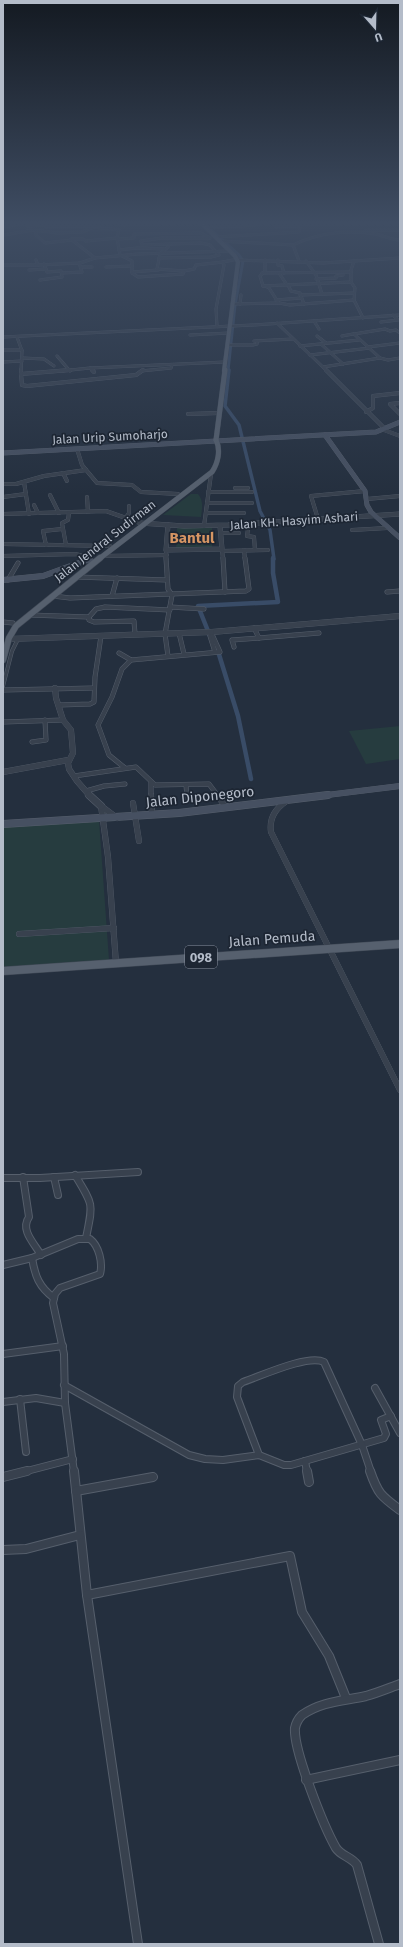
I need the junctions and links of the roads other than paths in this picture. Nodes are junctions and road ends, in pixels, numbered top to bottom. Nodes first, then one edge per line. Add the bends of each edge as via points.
1 (216, 313) edge
2 (232, 313) edge
3 (360, 313) edge
4 (393, 315) junction
5 (400, 315) edge
6 (377, 317) junction
7 (363, 318) junction
8 (314, 321) junction
9 (381, 322) junction
10 (277, 323) junction
11 (231, 325) junction
12 (217, 326) junction
13 (319, 329) dead end
14 (386, 329) junction
15 (398, 330) edge
16 (229, 333) junction
17 (400, 333) edge
18 (354, 334) junction
19 (190, 335) dead end
20 (317, 336) dead end
21 (342, 336) dead end
22 (17, 337) junction
23 (3, 338) edge
24 (293, 339) junction
25 (359, 340) junction
26 (326, 343) junction
27 (400, 343) edge
28 (321, 344) junction
29 (396, 344) junction
30 (231, 346) junction
31 (300, 346) junction
32 (242, 347) dead end
33 (400, 347) edge
34 (369, 348) junction
35 (3, 350) edge
36 (22, 350) junction
37 (331, 354) junction
38 (310, 355) junction
39 (58, 356) dead end
40 (380, 358) junction
41 (400, 358) edge
42 (22, 359) junction
43 (3, 362) edge
44 (225, 362) junction
45 (343, 364) junction
46 (172, 365) junction
47 (54, 366) dead end
48 (323, 367) junction
49 (90, 368) junction
50 (70, 371) junction
51 (94, 372) dead end
52 (21, 374) junction
53 (400, 393) edge
54 (400, 402) edge
55 (366, 412) junction
56 (220, 413) junction
57 (188, 414) dead end
58 (400, 414) edge
59 (400, 422) edge
60 (384, 429) junction
61 (325, 436) junction
62 (400, 436) edge
63 (216, 441) junction
64 (77, 449) junction
65 (3, 453) edge
66 (86, 470) junction
67 (63, 473) junction
68 (211, 474) junction
69 (67, 481) dead end
70 (24, 482) junction
71 (3, 484) edge
72 (248, 488) dead end
73 (208, 490) junction
74 (365, 491) junction
75 (252, 492) dead end
76 (26, 494) junction
77 (178, 494) junction
78 (50, 495) dead end
79 (400, 496) edge
80 (3, 497) edge
81 (87, 497) dead end
82 (368, 499) junction
83 (208, 503) junction
84 (252, 503) dead end
85 (34, 505) dead end
86 (129, 506) dead end
87 (88, 512) junction
88 (38, 513) junction
89 (59, 513) junction
90 (69, 513) junction
91 (206, 513) junction
92 (244, 513) dead end
93 (3, 514) edge
94 (28, 514) junction
95 (400, 514) edge
96 (375, 516) junction
97 (318, 518) junction
98 (125, 519) junction
99 (142, 524) junction
100 (168, 525) junction
101 (204, 526) junction
102 (220, 526) junction
103 (62, 528) junction
104 (387, 528) junction
105 (248, 529) dead end
106 (352, 530) dead end
107 (400, 531) edge
108 (221, 533) junction
109 (239, 533) dead end
110 (394, 533) junction
111 (400, 538) edge
112 (3, 544) edge
113 (66, 544) junction
114 (13, 545) junction
115 (46, 545) junction
116 (110, 546) junction
117 (11, 550) dead end
118 (222, 550) junction
119 (244, 550) junction
120 (255, 550) junction
121 (268, 550) dead end
122 (167, 553) junction
123 (3, 556) edge
124 (103, 556) junction
125 (89, 561) junction
126 (18, 563) dead end
127 (76, 577) junction
128 (117, 578) junction
129 (5, 580) edge
130 (167, 580) junction
131 (400, 591) edge
132 (225, 592) junction
133 (387, 592) dead end
134 (170, 593) junction
135 (53, 596) junction
136 (112, 596) junction
137 (41, 603) junction
138 (170, 608) junction
139 (203, 608) dead end
140 (29, 615) junction
141 (400, 616) edge
142 (89, 617) junction
143 (3, 622) edge
144 (13, 623) junction
145 (254, 628) junction
146 (179, 633) junction
147 (209, 633) junction
148 (319, 633) dead end
149 (135, 634) junction
150 (165, 634) junction
151 (101, 636) junction
152 (259, 638) junction
153 (6, 639) edge
154 (18, 639) junction
155 (234, 647) dead end
156 (119, 653) dead end
157 (184, 654) junction
158 (168, 656) junction
159 (3, 660) edge
160 (131, 660) junction
161 (3, 686) edge
162 (55, 688) junction
163 (94, 688) junction
164 (3, 690) edge
165 (59, 705) junction
166 (45, 720) junction
167 (63, 720) junction
168 (3, 722) edge
169 (32, 742) dead end
170 (68, 760) junction
171 (125, 768) junction
172 (3, 772) edge
173 (74, 776) junction
174 (151, 783) junction
175 (125, 784) dead end
176 (186, 785) junction
177 (400, 786) edge
178 (86, 792) junction
179 (290, 799) junction
180 (188, 800) dead end
181 (133, 803) dead end
182 (101, 806) junction
183 (225, 806) junction
184 (152, 814) junction
185 (136, 816) junction
186 (117, 818) junction
187 (104, 819) junction
188 (3, 824) edge
189 (139, 841) dead end
190 (114, 928) junction
191 (19, 934) dead end
192 (400, 944) edge
193 (329, 949) junction
194 (116, 963) junction
195 (3, 971) edge
196 (400, 1090) edge
197 (138, 1172) dead end
198 (75, 1175) junction
199 (23, 1177) junction
200 (54, 1177) junction
201 (3, 1178) edge
202 (58, 1195) dead end
203 (86, 1238) junction
204 (41, 1255) junction
205 (32, 1258) junction
206 (3, 1265) edge
207 (54, 1298) junction
208 (63, 1346) junction
209 (3, 1354) edge
210 (65, 1387) junction
211 (375, 1388) dead end
212 (20, 1399) junction
213 (3, 1402) edge
214 (65, 1402) junction
215 (391, 1416) junction
216 (400, 1433) edge
217 (362, 1445) junction
218 (26, 1452) dead end
219 (259, 1455) junction
220 (73, 1459) junction
221 (305, 1461) junction
222 (3, 1477) edge
223 (153, 1477) dead end
224 (309, 1482) dead end
225 (76, 1491) junction
226 (400, 1510) edge
227 (80, 1536) junction
228 (3, 1550) edge
229 (87, 1595) junction
230 (400, 1684) edge
231 (346, 1698) junction
232 (400, 1760) edge
233 (306, 1780) junction
234 (138, 1944) edge
235 (379, 1944) edge

1 - 12 street
2 - 11 main road
3 - 7 street
4 - 5 street
4 - 6 street
4 - 9 street via 398,320
6 - 7 street
6 - 9 street
7 - 8 street
8 - 10 street
8 - 13 street
9 - 14 street
10 - 11 street
10 - 24 street
11 - 12 street
11 - 16 main road
12 - 22 street
14 - 15 street
14 - 18 street
15 - 17 street
16 - 19 street
16 - 30 main road
18 - 21 street
18 - 25 street
20 - 26 street
22 - 23 street
22 - 36 street
24 - 30 street via 256,341 257,344 254,345
24 - 31 street
25 - 26 street
25 - 34 street
26 - 28 street
27 - 29 street
28 - 31 street
28 - 37 street
29 - 33 street
29 - 34 street
30 - 32 street
30 - 44 main road
31 - 38 street
34 - 37 street
34 - 40 street
35 - 36 street
36 - 42 street
37 - 38 street
37 - 45 street
38 - 48 street
39 - 50 street
40 - 41 street
40 - 45 street
42 - 43 street
42 - 47 street via 46,359
42 - 52 street
44 - 46 street
44 - 56 main road
45 - 48 street
46 - 49 street
46 - 52 street via 171,368 143,370 138,375 25,386 22,384
48 - 55 street
49 - 50 street
49 - 51 street
50 - 52 street
53 - 55 street via 373,396 372,408
54 - 58 street via 390,404
55 - 60 street
56 - 57 street
56 - 63 main road
59 - 60 main road, Jalan Urip Sumoharjo via 390,424
60 - 61 main road, Jalan Urip Sumoharjo via 376,432
60 - 62 street
61 - 63 main road, Jalan Urip Sumoharjo
61 - 74 main road
63 - 64 main road, Jalan Urip Sumoharjo
63 - 68 main road via 216,465
63 - 77 main road, Jalan Jendral Sudirman via 210,469
64 - 65 main road, Jalan Urip Sumoharjo
64 - 66 street
66 - 67 street
66 - 77 street via 98,483 132,485 144,492
67 - 69 street
67 - 70 street
68 - 73 street
68 - 99 main road, Jalan Jendral Sudirman
70 - 71 street
70 - 76 street
72 - 73 street
73 - 75 street
73 - 83 street
74 - 82 main road
74 - 97 street via 311,496
76 - 80 street
76 - 94 street
77 - 99 main road, Jalan Jendral Sudirman
78 - 89 street
79 - 82 street
81 - 87 street
82 - 96 main road via 368,508
83 - 84 street
83 - 91 street
85 - 88 street
86 - 98 street
87 - 90 street
87 - 98 street via 109,512
88 - 89 street
88 - 94 street
89 - 90 street
90 - 103 street via 68,520 63,523
91 - 92 street
91 - 101 street
93 - 94 street
95 - 96 street, Jalan KH. Hasyim Ashari
96 - 97 street, Jalan KH. Hasyim Ashari
96 - 104 main road
97 - 102 street, Jalan KH. Hasyim Ashari
98 - 99 street
99 - 100 street, Jalan KH. Hasyim Ashari
99 - 116 main road, Jalan Jendral Sudirman
99 - 124 main road, Jalan Jendral Sudirman
100 - 101 street, Jalan KH. Hasyim Ashari
100 - 122 street
101 - 102 street, Jalan KH. Hasyim Ashari
102 - 108 street
103 - 113 street
103 - 115 street via 43,531
104 - 106 street
104 - 110 main road
105 - 120 street via 247,536 254,537
107 - 110 street
108 - 109 street
108 - 118 street
110 - 111 main road
112 - 114 street
113 - 115 street
113 - 116 street
114 - 115 street
114 - 117 street
116 - 125 main road, Jalan Jendral Sudirman
118 - 119 street
118 - 122 street
118 - 132 street
119 - 120 street
119 - 132 street via 248,590
120 - 121 street
122 - 124 street
122 - 130 street
123 - 125 street via 75,554 84,556
124 - 127 main road, Jalan Jendral Sudirman
125 - 129 main road via 49,575
125 - 137 main road, Jalan Jendral Sudirman
126 - 129 street
127 - 128 street
127 - 135 main road, Jalan Jendral Sudirman
128 - 130 street
128 - 136 street
130 - 134 street
131 - 133 street
132 - 134 street
134 - 136 street
134 - 138 street
135 - 136 street
135 - 137 main road, Jalan Jendral Sudirman
137 - 140 main road, Jalan Jendral Sudirman
137 - 144 main road, Jalan Jendral Sudirman
138 - 139 street
138 - 142 street via 106,607 96,609
138 - 150 street
140 - 142 street
140 - 153 main road, Jalan Jendral Sudirman
141 - 145 street
142 - 149 street via 94,622 134,621
143 - 144 street
144 - 153 main road, Jalan Jendral Sudirman
145 - 147 street
145 - 152 street
146 - 147 street
146 - 150 street
146 - 157 street
147 - 157 street via 217,652
148 - 152 street
149 - 150 street
149 - 151 street
150 - 158 street
151 - 154 street
151 - 163 street
152 - 155 street via 232,640
153 - 154 street
153 - 159 main road, Jalan Jendral Sudirman
154 - 161 street via 12,651
156 - 160 street
157 - 158 street
158 - 160 street
160 - 171 street via 122,669 98,725 109,755
162 - 163 street
162 - 164 street
162 - 165 street
163 - 165 street via 93,703
165 - 167 street
166 - 167 street
166 - 168 street
166 - 169 street via 46,741
167 - 170 street via 71,730 73,753
170 - 172 street
170 - 173 street
171 - 173 street
171 - 174 street via 138,767
173 - 178 street
174 - 176 street
174 - 184 street
175 - 178 street via 104,786
176 - 180 street
176 - 183 street via 209,784
177 - 179 main road, Jalan Diponegoro
178 - 182 street
179 - 183 main road, Jalan Diponegoro
179 - 193 street via 273,813 270,826
181 - 185 street
182 - 186 street
182 - 187 street
183 - 184 main road, Jalan Diponegoro
184 - 185 main road, Jalan Diponegoro
185 - 186 main road, Jalan Diponegoro
185 - 189 street
186 - 187 main road, Jalan Diponegoro
187 - 188 main road, Jalan Diponegoro
187 - 190 street
190 - 191 street
190 - 194 street
192 - 193 main road, Jalan Pemuda / 098
193 - 194 main road, Jalan Pemuda / 098
193 - 196 street
194 - 195 main road, Jalan Pemuda / 098
197 - 198 street
198 - 200 street
198 - 203 street via 92,1207
199 - 200 street
199 - 201 street
199 - 204 street via 30,1218 25,1223 25,1229
200 - 202 street
203 - 204 street
203 - 207 street via 92,1240 95,1245 101,1272 97,1276 60,1288
204 - 205 street
205 - 206 street
205 - 207 street via 38,1285
207 - 208 street
208 - 209 street
208 - 210 street
210 - 214 street
210 - 219 street via 190,1454 205,1459 223,1460
211 - 215 street
212 - 213 street
212 - 214 street via 44,1398
212 - 218 street
214 - 220 street
215 - 216 street
215 - 217 street via 381,1420 386,1437
217 - 219 street via 324,1362 313,1360 243,1382 237,1388 237,1398
217 - 221 street
217 - 226 street via 376,1489 382,1498
219 - 221 street via 284,1465
220 - 222 street
220 - 225 street
221 - 224 street
223 - 225 street
225 - 227 street
227 - 228 street via 26,1549
227 - 229 street
229 - 231 street via 290,1556 302,1612 329,1656
229 - 234 street
230 - 231 street via 359,1697
231 - 233 street via 311,1710 296,1720 297,1743
232 - 233 street
233 - 235 street via 336,1847 352,1857 357,1865

